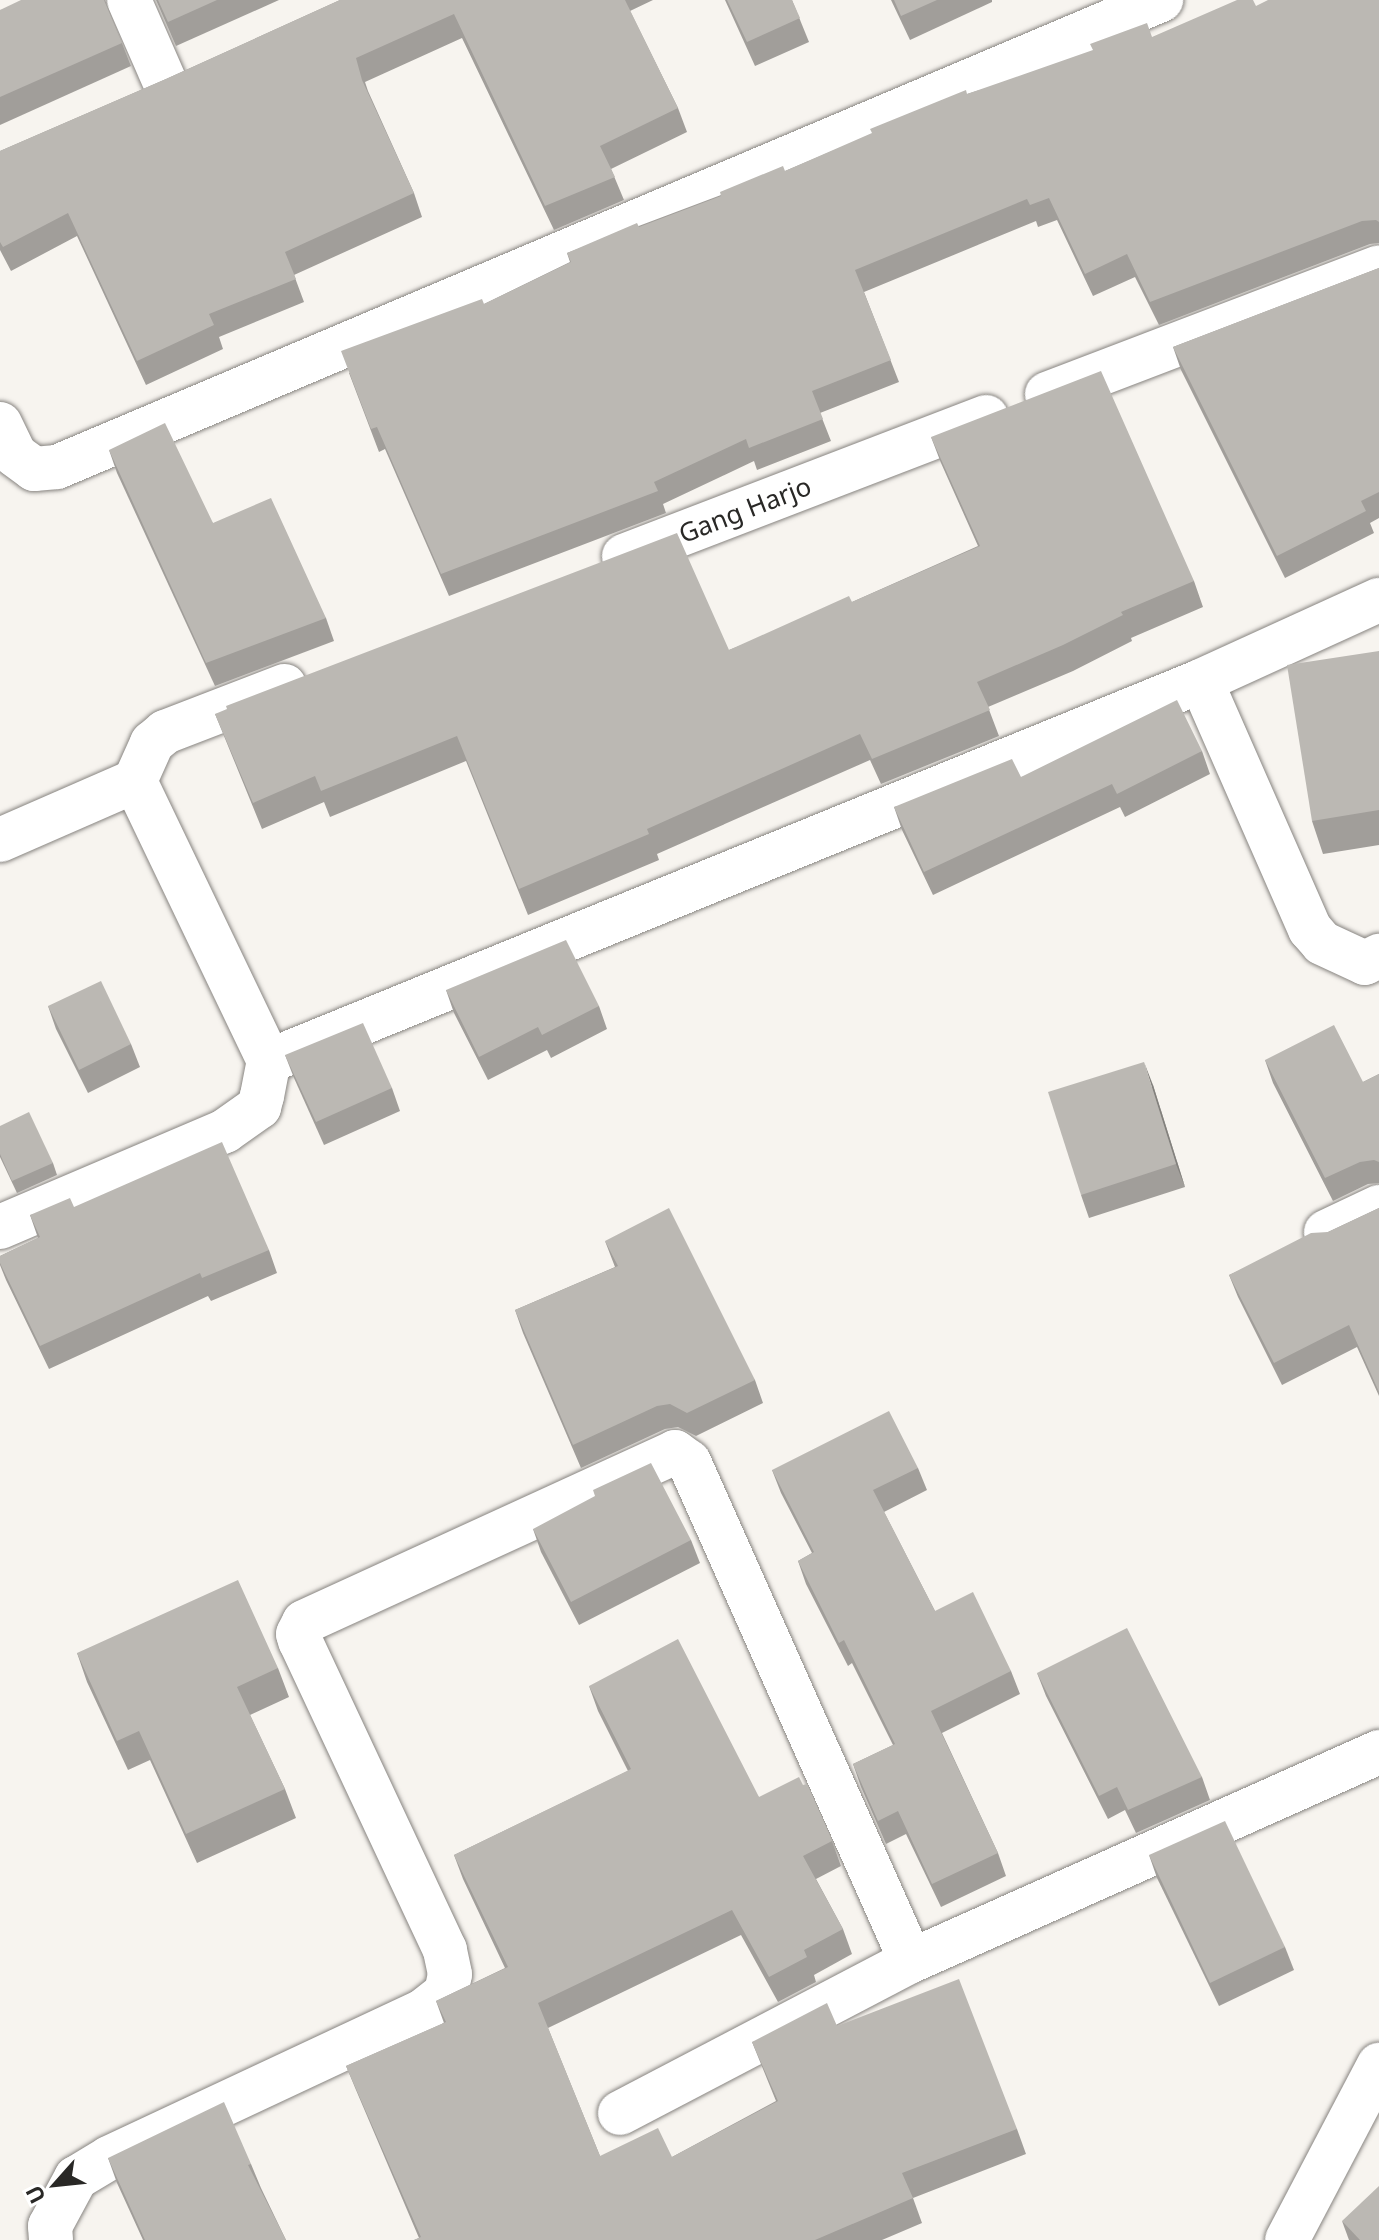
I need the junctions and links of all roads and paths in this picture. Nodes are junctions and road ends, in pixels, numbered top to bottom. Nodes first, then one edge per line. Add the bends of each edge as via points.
1 (129, 0) edge
2 (1161, 0) edge
3 (205, 62) edge
4 (164, 80) junction
5 (123, 98) edge
6 (1379, 267) edge
7 (0, 424) edge
8 (580, 573) edge
9 (1379, 600) edge
10 (328, 669) edge
11 (1201, 681) junction
12 (135, 781) junction
13 (0, 840) edge
14 (1379, 956) edge
15 (269, 1061) junction
16 (1379, 1207) edge
17 (0, 1227) edge
18 (1326, 1232) edge
19 (1379, 1752) edge
20 (911, 1961) junction
21 (1376, 2079) edge
22 (620, 2113) dead end
23 (51, 2240) edge
24 (1287, 2240) edge

1 - 4 street
2 - 7 street via 57,467 34,469 15,455
3 - 4 street
4 - 5 street
6 - 8 street, Gang Harjo
9 - 11 street
10 - 12 street via 165,732 152,743
11 - 14 street via 1310,929 1322,943 1365,963
11 - 15 street
12 - 13 street
12 - 15 street
15 - 17 street via 259,1107 246,1119
16 - 18 street
19 - 20 street
20 - 22 street
20 - 23 street via 689,1462 675,1452 304,1622 300,1641 445,1950 450,1974 446,1993 423,2011 76,2178 50,2226
21 - 24 street

